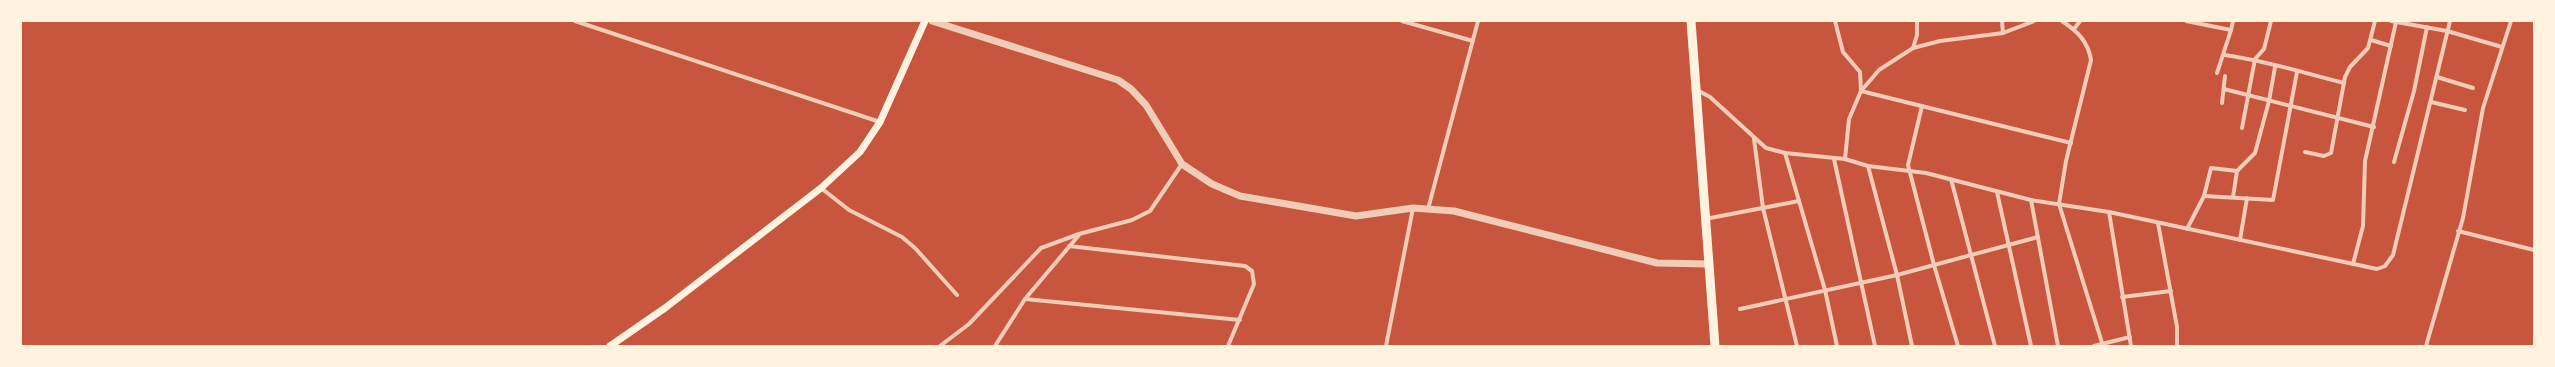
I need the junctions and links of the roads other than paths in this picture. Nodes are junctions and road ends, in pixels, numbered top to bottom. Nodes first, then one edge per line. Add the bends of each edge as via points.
1 (575, 21) edge
2 (925, 21) edge
3 (932, 21) edge
4 (1402, 21) edge
5 (1478, 21) edge
6 (1691, 21) edge
7 (1835, 21) edge
8 (1917, 21) edge
9 (2002, 21) edge
10 (2034, 21) edge
11 (2062, 21) edge
12 (2080, 21) edge
13 (2186, 21) edge
14 (2233, 21) edge
15 (2271, 21) edge
16 (2375, 21) edge
17 (2391, 21) edge
18 (2450, 21) edge
19 (2511, 21) edge
20 (2396, 22) junction
21 (2427, 27) junction
22 (2074, 29) junction
23 (2231, 30) junction
24 (2446, 31) junction
25 (2003, 33) junction
26 (2371, 40) junction
27 (1473, 41) junction
28 (2391, 46) junction
29 (2502, 47) junction
30 (1913, 48) junction
31 (2224, 55) junction
32 (2255, 59) junction
33 (2275, 67) junction
34 (2297, 72) junction
35 (2217, 73) dead end
36 (2225, 76) dead end
37 (2437, 77) junction
38 (2344, 83) junction
39 (2473, 88) dead end
40 (2224, 89) junction
41 (1697, 90) junction
42 (1861, 92) junction
43 (2249, 95) junction
44 (2269, 101) junction
45 (2431, 102) junction
46 (2222, 103) dead end
47 (1922, 106) junction
48 (2290, 106) junction
49 (2465, 110) dead end
50 (2338, 119) junction
51 (880, 122) junction
52 (2374, 127) junction
53 (2242, 128) dead end
54 (1754, 139) junction
55 (2071, 143) junction
56 (2305, 152) dead end
57 (1785, 153) junction
58 (1834, 159) junction
59 (1845, 159) junction
60 (2394, 162) dead end
61 (1182, 164) junction
62 (1868, 166) junction
63 (2237, 170) junction
64 (1912, 171) junction
65 (1951, 179) junction
66 (821, 188) junction
67 (1997, 192) junction
68 (2204, 196) junction
69 (2233, 197) junction
70 (2247, 198) junction
71 (2031, 200) junction
72 (1799, 201) junction
73 (2059, 204) junction
74 (1413, 208) junction
75 (1763, 208) junction
76 (1428, 209) junction
77 (2109, 212) junction
78 (1705, 219) junction
79 (2158, 223) junction
80 (2187, 229) junction
81 (2458, 231) junction
82 (1079, 234) junction
83 (2038, 237) junction
84 (2240, 240) junction
85 (2010, 244) junction
86 (1069, 246) junction
87 (2534, 250) edge
88 (1972, 255) junction
89 (1709, 264) junction
90 (2353, 264) junction
91 (1934, 265) junction
92 (1897, 275) junction
93 (1861, 282) junction
94 (1825, 290) junction
95 (2171, 291) junction
96 (957, 295) dead end
97 (2122, 297) junction
98 (1025, 299) junction
99 (1786, 299) junction
100 (1740, 309) dead end
101 (1240, 320) junction
102 (2130, 336) junction
103 (2103, 345) edge
104 (610, 346) edge
105 (940, 346) edge
106 (995, 346) edge
107 (1228, 346) edge
108 (1386, 346) edge
109 (1715, 346) edge
110 (1797, 346) edge
111 (1837, 346) edge
112 (1875, 346) edge
113 (1912, 346) edge
114 (1958, 346) edge
115 (1995, 346) edge
116 (2031, 346) edge
117 (2058, 346) edge
118 (2094, 346) edge
119 (2131, 346) edge
120 (2177, 346) edge
121 (2426, 346) edge

1 - 51 street
2 - 51 main road
3 - 61 street via 1118,80 1131,89 1146,106
4 - 27 street
5 - 27 street
6 - 41 highway
7 - 42 street via 1843,52 1860,72
8 - 30 street via 1917,35
9 - 25 street
10 - 25 street
11 - 22 street
12 - 22 street
13 - 23 street
14 - 23 street
15 - 32 street via 2264,49
16 - 26 street
17 - 20 street
18 - 24 street
19 - 29 street
20 - 21 street
20 - 28 street
21 - 24 street
21 - 60 street via 2414,91
22 - 55 street via 2089,47 2091,60
23 - 31 street
24 - 29 street
24 - 37 street
25 - 30 street via 1940,41
26 - 28 street
26 - 38 street via 2364,54 2350,67
27 - 76 street
28 - 52 street
29 - 81 street via 2484,108
30 - 42 street via 1879,70
31 - 32 street
31 - 35 street
32 - 33 street
32 - 43 street
33 - 34 street
33 - 44 street
34 - 38 street
34 - 48 street
36 - 40 street
37 - 39 street
37 - 45 street
38 - 50 street
40 - 43 street
40 - 46 street
41 - 54 street via 1710,97
41 - 78 highway
42 - 47 street
42 - 59 street via 1849,119
43 - 44 street
43 - 53 street
44 - 48 street
44 - 63 street via 2255,153
45 - 49 street
45 - 90 street via 2391,259 2385,266 2377,269
47 - 55 street
47 - 64 street via 1908,165
48 - 50 street
48 - 70 street via 2273,200
50 - 52 street
50 - 56 street via 2331,153 2324,156
51 - 66 main road via 860,152
52 - 90 street via 2365,161 2363,226
54 - 57 street via 1766,148
54 - 75 street
55 - 73 street
57 - 58 street
57 - 72 street
58 - 59 street
58 - 93 street
59 - 62 street
61 - 74 street via 1212,184 1240,196 1356,216
61 - 82 street via 1150,211 1132,220
62 - 64 street
62 - 92 street
63 - 68 street via 2211,168
63 - 69 street
64 - 65 street
64 - 91 street
65 - 67 street
65 - 88 street
66 - 96 street via 849,210 902,237
66 - 104 main road via 665,308
67 - 71 street
67 - 85 street
68 - 69 street
68 - 80 street
69 - 70 street
70 - 84 street
71 - 73 street
71 - 83 street
72 - 75 street
72 - 94 street
73 - 77 street
73 - 103 street
74 - 76 street
74 - 108 street
75 - 78 street
75 - 99 street
76 - 89 street via 1454,211 1657,263
77 - 79 street
77 - 97 street
78 - 89 highway
79 - 80 street
79 - 95 street
80 - 84 street
81 - 87 street
81 - 121 street
82 - 86 street
82 - 105 street via 1041,248 969,324
83 - 85 street
83 - 117 street
84 - 90 street
85 - 88 street
85 - 116 street
86 - 98 street
86 - 101 street via 1245,266 1252,270 1254,284
88 - 91 street
88 - 115 street
89 - 109 highway
91 - 92 street
91 - 114 street
92 - 93 street
92 - 113 street
93 - 94 street
93 - 112 street
94 - 99 street
94 - 111 street
95 - 97 street
95 - 120 street via 2177,327
97 - 102 street
98 - 101 street
98 - 106 street
99 - 100 street
99 - 110 street
101 - 107 street
102 - 103 street
102 - 119 street
103 - 118 street

